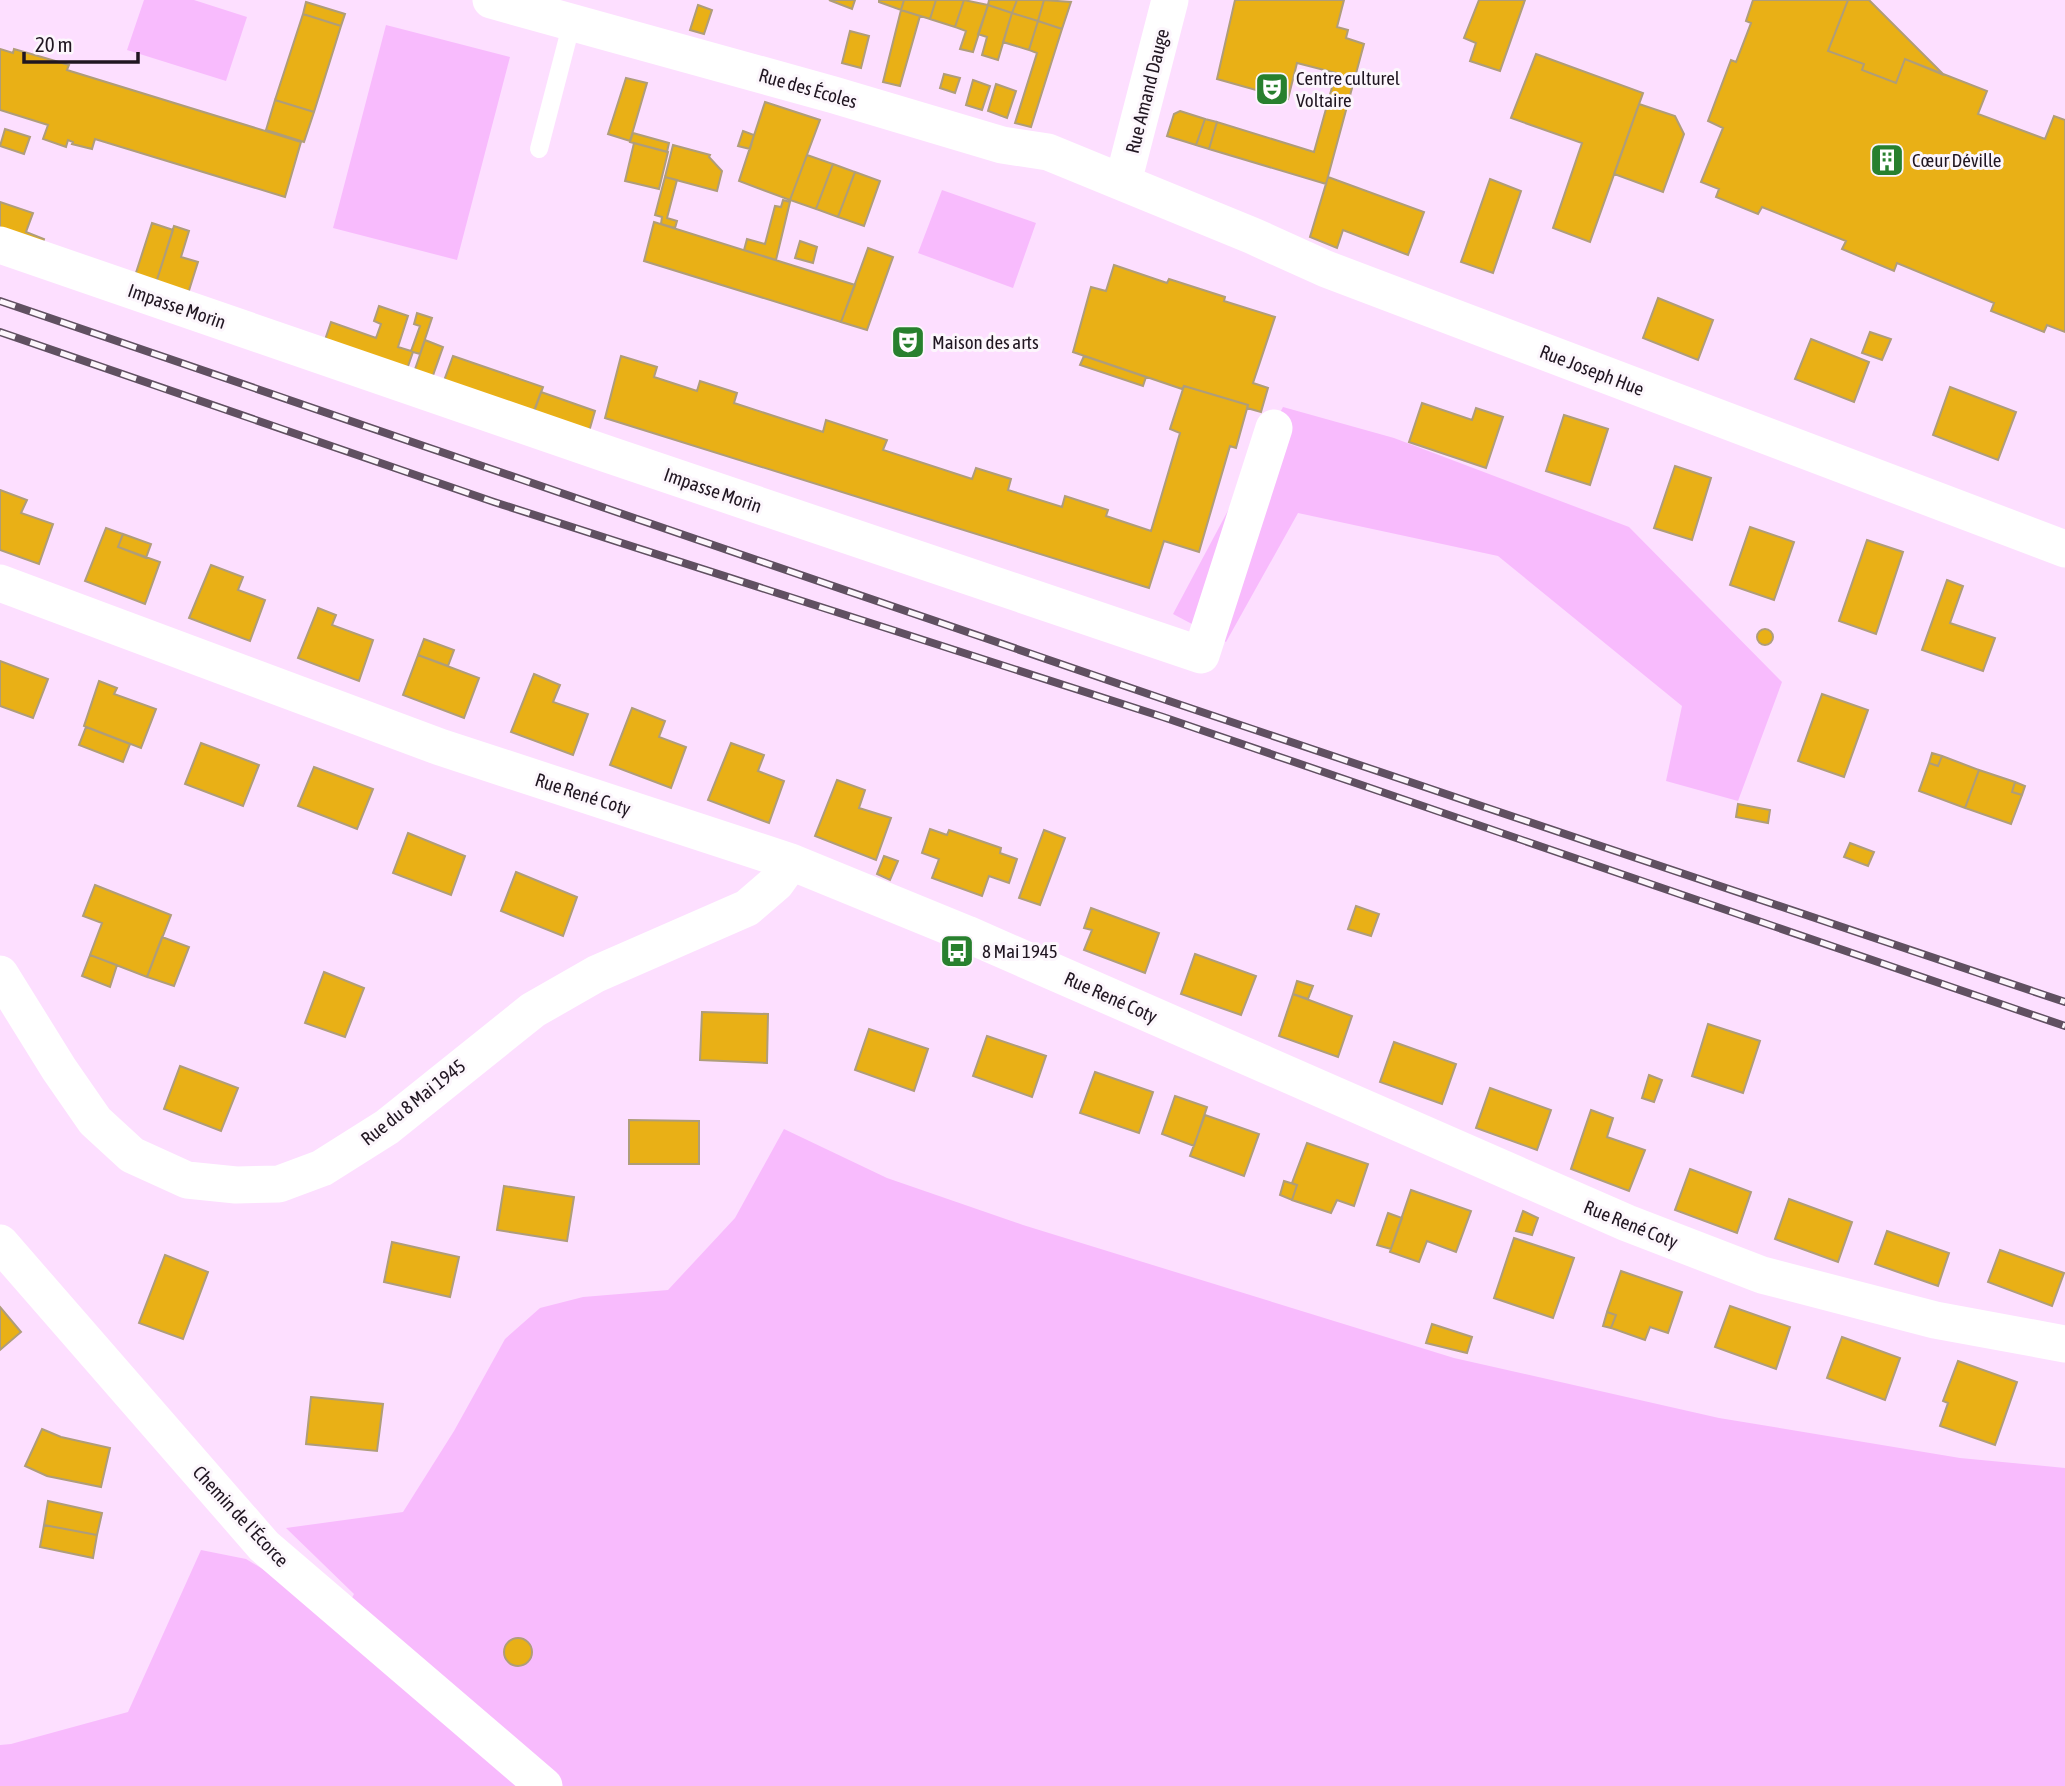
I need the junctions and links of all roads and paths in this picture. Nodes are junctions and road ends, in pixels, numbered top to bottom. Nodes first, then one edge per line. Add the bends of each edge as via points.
1 (491, 0) edge
2 (1170, 0) edge
3 (572, 22) junction
4 (539, 149) dead end
5 (1124, 182) junction
6 (0, 245) edge
7 (1274, 428) dead end
8 (2065, 549) edge
9 (0, 583) edge
10 (791, 862) junction
11 (0, 974) edge
12 (0, 1243) edge
13 (2065, 1343) edge
14 (544, 1786) edge

1 - 3 street, Rue des Écoles
2 - 5 street, Rue Amand Dauge
3 - 4 lane
3 - 5 street, Rue des Écoles via 1002,145 1048,152
5 - 8 street, Rue Joseph Hue via 1326,269
6 - 7 street, Impasse Morin via 1201,655
9 - 10 street, Rue René Coty via 440,747
10 - 11 street, Rue du 8 Mai 1945 via 776,883 747,908 596,974 533,1010 387,1127 322,1168 279,1184 187,1180 132,1155 96,1121
10 - 13 street, Rue René Coty via 967,934 1627,1223 1762,1275 1935,1320
12 - 14 street, Chemin de l'Écorce via 264,1546

